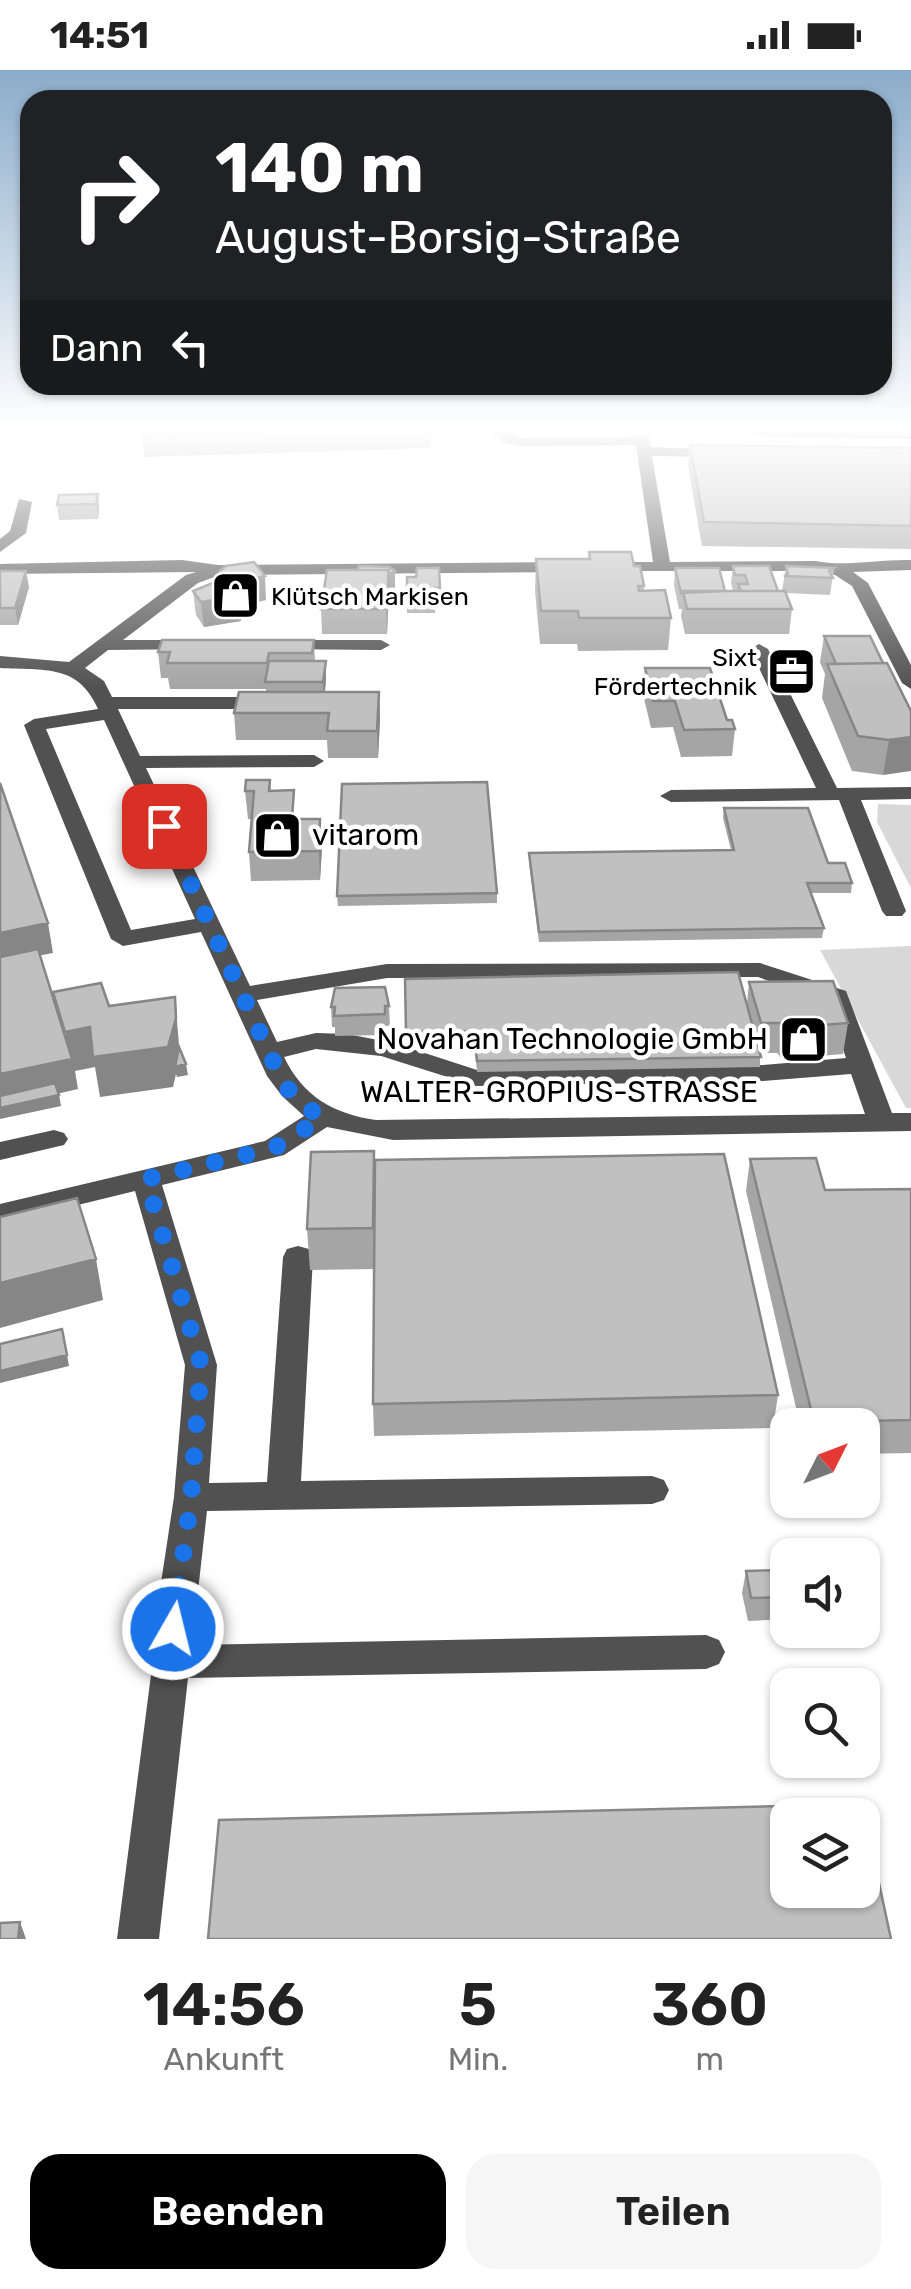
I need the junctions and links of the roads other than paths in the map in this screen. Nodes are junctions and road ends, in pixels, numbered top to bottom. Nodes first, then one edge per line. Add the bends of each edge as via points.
1 (22, 514) edge
2 (654, 514) edge
3 (0, 547) edge
4 (662, 566) junction
5 (911, 566) edge
6 (0, 569) edge
7 (218, 570) junction
8 (840, 571) junction
9 (222, 645) edge
10 (262, 645) edge
11 (381, 645) dead end
12 (103, 646) junction
13 (759, 648) dead end
14 (0, 662) edge
15 (907, 667) edge
16 (73, 668) junction
17 (292, 703) edge
18 (108, 708) junction
19 (314, 761) dead end
20 (134, 762) junction
21 (911, 793) edge
22 (839, 795) junction
23 (671, 796) dead end
24 (894, 911) dead end
25 (209, 923) junction
26 (242, 995) junction
27 (269, 1052) junction
28 (859, 1065) junction
29 (322, 1118) junction
30 (881, 1122) junction
31 (911, 1122) edge
32 (54, 1138) dead end
33 (0, 1151) edge
34 (146, 1179) junction
35 (0, 1214) edge
36 (298, 1257) dead end
37 (652, 1490) dead end
38 (283, 1496) junction
39 (191, 1498) junction
40 (706, 1652) dead end
41 (168, 1662) junction
42 (138, 1939) edge

1 - 3 street via 18,533
2 - 4 street
4 - 7 street via 569,576
4 - 8 street
5 - 8 street via 861,564
6 - 7 street via 182,564
7 - 12 street via 192,579
8 - 15 street via 859,582
9 - 12 street
10 - 11 street
12 - 16 street
13 - 22 street
14 - 16 street
16 - 18 street, WALTER-GROPIUS-STRASSE via 98,685
17 - 18 street
18 - 20 street, WALTER-GROPIUS-STRASSE
18 - 25 street via 34,724 123,940
19 - 20 street
20 - 25 street, WALTER-GROPIUS-STRASSE
21 - 22 street
22 - 23 street
22 - 24 street
25 - 26 street, WALTER-GROPIUS-STRASSE
26 - 27 street, WALTER-GROPIUS-STRASSE
26 - 28 street via 387,971 760,970 837,996
27 - 28 street via 347,1042 476,1078
27 - 29 street, WALTER-GROPIUS-STRASSE via 294,1098
28 - 30 street
29 - 30 street, WALTER-GROPIUS-STRASSE via 393,1131
29 - 34 street via 274,1148
30 - 31 street, WALTER-GROPIUS-STRASSE
32 - 33 street
34 - 35 street
34 - 39 street via 201,1364
36 - 38 street
37 - 38 street
38 - 39 street
39 - 41 street
40 - 41 street
41 - 42 street

